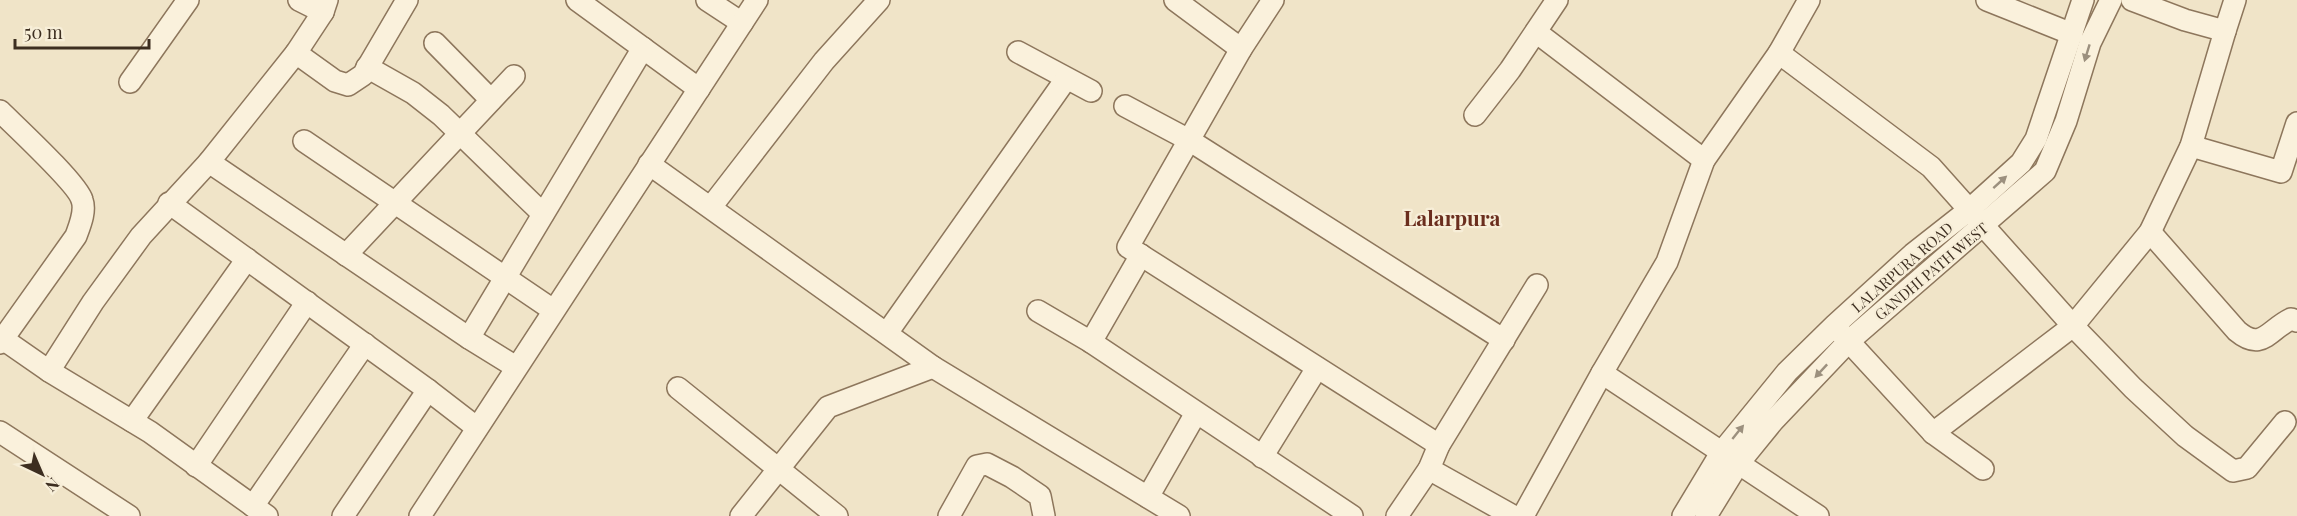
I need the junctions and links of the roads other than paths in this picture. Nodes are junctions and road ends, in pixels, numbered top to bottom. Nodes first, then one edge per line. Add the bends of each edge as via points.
1 (188, 0) edge
2 (299, 0) edge
3 (407, 0) edge
4 (577, 0) edge
5 (708, 0) edge
6 (757, 0) edge
7 (879, 0) edge
8 (1175, 0) edge
9 (1273, 0) edge
10 (1557, 0) edge
11 (1809, 0) edge
12 (1987, 0) edge
13 (2083, 0) edge
14 (2110, 0) edge
15 (2132, 0) edge
16 (2235, 0) edge
17 (325, 6) edge
18 (742, 23) junction
19 (2224, 31) junction
20 (1536, 32) junction
21 (2072, 34) junction
22 (435, 43) dead end
23 (643, 48) junction
24 (1241, 49) junction
25 (1018, 52) dead end
26 (296, 53) junction
27 (1779, 53) junction
28 (367, 67) junction
29 (514, 76) dead end
30 (1066, 79) junction
31 (130, 82) dead end
32 (699, 89) junction
33 (1091, 91) dead end
34 (491, 100) junction
35 (1125, 106) dead end
36 (0, 111) edge
37 (1474, 115) dead end
38 (2297, 123) edge
39 (460, 134) junction
40 (1189, 140) junction
41 (304, 141) dead end
42 (2192, 146) junction
43 (1704, 160) junction
44 (209, 162) junction
45 (649, 164) junction
46 (2289, 175) edge
47 (169, 203) junction
48 (395, 203) junction
49 (711, 207) junction
50 (1969, 210) junction
51 (543, 214) junction
52 (1984, 226) junction
53 (2150, 232) junction
54 (346, 255) junction
55 (1141, 255) junction
56 (247, 259) junction
57 (505, 278) junction
58 (1537, 285) dead end
59 (307, 303) junction
60 (553, 310) junction
61 (1038, 311) dead end
62 (2297, 321) edge
63 (1835, 325) junction
64 (2073, 326) junction
65 (887, 333) junction
66 (469, 338) junction
67 (1504, 340) junction
68 (1, 341) edge
69 (1849, 341) junction
70 (1091, 342) junction
71 (365, 344) junction
72 (516, 367) junction
73 (933, 367) junction
74 (1317, 368) junction
75 (49, 371) junction
76 (1602, 373) junction
77 (678, 388) dead end
78 (428, 390) junction
79 (1196, 413) junction
80 (132, 421) junction
81 (2285, 422) dead end
82 (476, 428) junction
83 (0, 432) edge
84 (1933, 433) junction
85 (1439, 445) junction
86 (1262, 457) junction
87 (1730, 459) junction
88 (196, 466) junction
89 (777, 468) junction
90 (1429, 469) junction
91 (1983, 469) dead end
92 (1148, 497) junction
93 (260, 511) edge
94 (129, 516) edge
95 (343, 516) edge
96 (420, 516) edge
97 (741, 516) edge
98 (837, 516) edge
99 (949, 516) edge
100 (1044, 516) edge
101 (1179, 516) edge
102 (1352, 516) edge
103 (1397, 516) edge
104 (1513, 516) edge
105 (1522, 516) edge
106 (1683, 516) edge
107 (1706, 516) edge
108 (1818, 516) edge

1 - 31 street
2 - 17 street
3 - 28 street
4 - 23 street
5 - 18 street
6 - 18 street
7 - 49 street via 824,61
8 - 24 street
9 - 24 street
10 - 20 street
11 - 27 street
12 - 21 street
13 - 21 street, LALARPURA ROAD
14 -> 52 street, GANDHI PATH WEST via 2090,43 2066,121 2045,171
15 - 19 street
16 - 19 street
17 - 26 street
18 - 32 street
19 - 42 street
20 - 37 street
20 - 43 street
50 -> 21 street, LALARPURA ROAD via 2021,163 2036,139
22 - 34 street
23 - 32 street
23 - 51 street
24 - 40 street
25 - 30 street
26 - 28 street via 335,81 348,85 363,75
26 - 44 street
27 - 43 street
27 - 50 street via 1931,167
28 - 39 street via 413,93
29 - 34 street
30 - 33 street
30 - 65 street
32 - 45 street
34 - 39 street
35 - 40 street
36 - 68 street via 71,183 82,199 83,216 76,236
38 - 46 street
39 - 48 street
39 - 51 street
40 - 55 street via 1128,247
40 - 67 street
41 - 48 street
42 - 46 street
42 - 53 street
43 - 76 street via 1667,262
44 - 47 street
44 - 54 street
45 - 49 street
45 - 60 street
47 - 56 street
47 - 75 street via 141,236
48 - 54 street
48 - 57 street
49 - 65 street
50 - 52 street
50 - 63 street, LALARPURA ROAD via 1913,254
51 - 57 street
52 - 64 street
52 - 69 street, GANDHI PATH WEST
53 - 62 street via 2246,338 2264,338 2279,325 2291,319
53 - 64 street
54 - 66 street
55 - 70 street
55 - 74 street
56 - 59 street
56 - 80 street
57 - 60 street
57 - 66 street
58 - 67 street
59 - 71 street
59 - 88 street
60 - 72 street
61 - 70 street
63 - 69 street
87 -> 63 street, LALARPURA ROAD via 1787,372
64 - 81 street via 2185,436 2233,471 2247,468
64 - 84 street
65 - 73 street
66 - 72 street
67 - 85 street
68 - 75 street
69 - 84 street
69 -> 87 street, GANDHI PATH WEST via 1773,421
70 - 79 street
71 - 78 street
71 - 93 street
72 - 82 street
73 - 89 street via 828,407
73 - 92 street
74 - 85 street
74 - 86 street
75 - 80 street
76 - 87 street
76 - 105 street
77 - 89 street
78 - 82 street
78 - 95 street
79 - 86 street
79 - 92 street
80 - 88 street
82 - 96 street
83 - 94 street
84 - 91 street
85 - 90 street
86 - 102 street
87 - 106 street, LALARPURA ROAD
87 - 107 street, GANDHI PATH WEST
87 - 108 street
88 - 93 street
89 - 97 street
89 - 98 street
90 - 103 street
90 - 104 street
92 - 101 street
99 - 100 street via 977,466 987,464 1040,496

